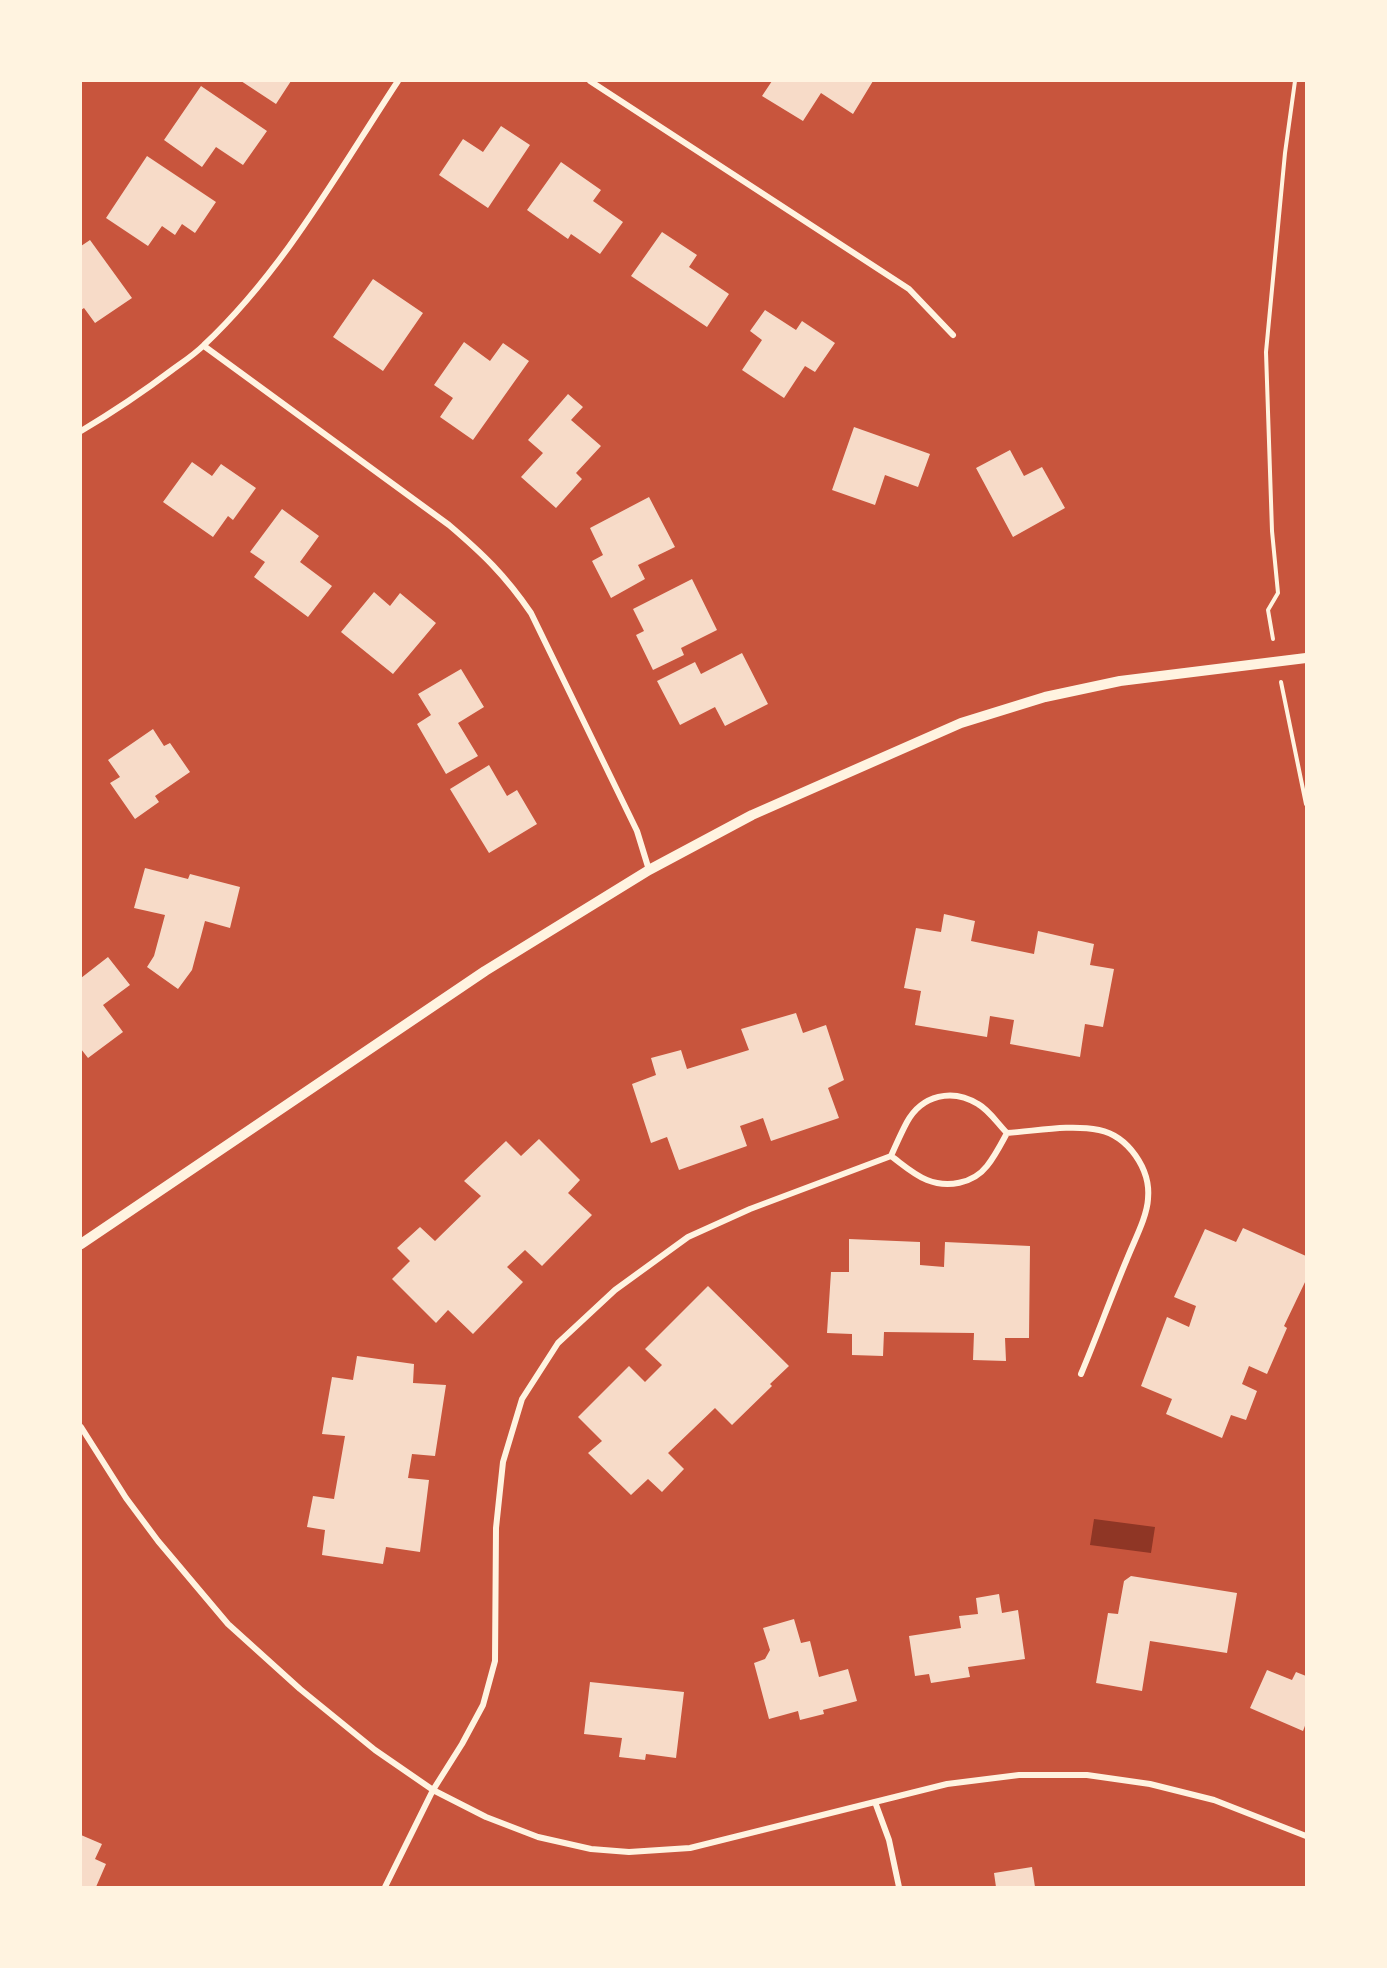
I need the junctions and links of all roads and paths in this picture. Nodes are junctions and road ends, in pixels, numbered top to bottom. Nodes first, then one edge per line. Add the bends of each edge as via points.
1 (398, 81) edge
2 (590, 81) edge
3 (1295, 81) edge
4 (953, 335) dead end
5 (204, 346) junction
6 (81, 431) edge
7 (1306, 658) edge
8 (1277, 661) junction
9 (1306, 804) edge
10 (649, 870) junction
11 (1007, 1133) junction
12 (891, 1156) junction
13 (81, 1244) edge
14 (1081, 1374) dead end
15 (81, 1426) edge
16 (434, 1790) junction
17 (875, 1802) junction
18 (1306, 1836) edge
19 (385, 1887) edge
20 (898, 1887) edge

1 - 5 street via 297,235 252,294
2 - 4 street via 909,289
3 - 8 path via 1266,352 1278,593 1268,610
5 - 6 street via 152,386
5 - 10 street via 449,525 511,584 534,619 627,810
7 - 8 street
8 - 9 path
8 - 10 street via 1120,681 1045,697 961,723 752,814
10 - 13 street via 485,971
11 - 12 street via 986,1167 959,1184 925,1180
11 - 12 street via 980,1104 961,1095 940,1094 922,1103 908,1120
11 - 14 street via 1100,1130 1118,1138 1136,1155 1146,1175 1148,1199 1140,1226
12 - 16 street via 750,1209 688,1237 615,1290 558,1343 522,1399 503,1462 496,1528 495,1660 483,1705
15 - 16 street via 126,1498 228,1624 375,1750
16 - 17 street via 486,1817 538,1837 591,1849 639,1853 690,1848
16 - 19 street
17 - 18 street via 947,1784 1019,1775 1087,1774 1214,1800
17 - 20 street via 889,1840

